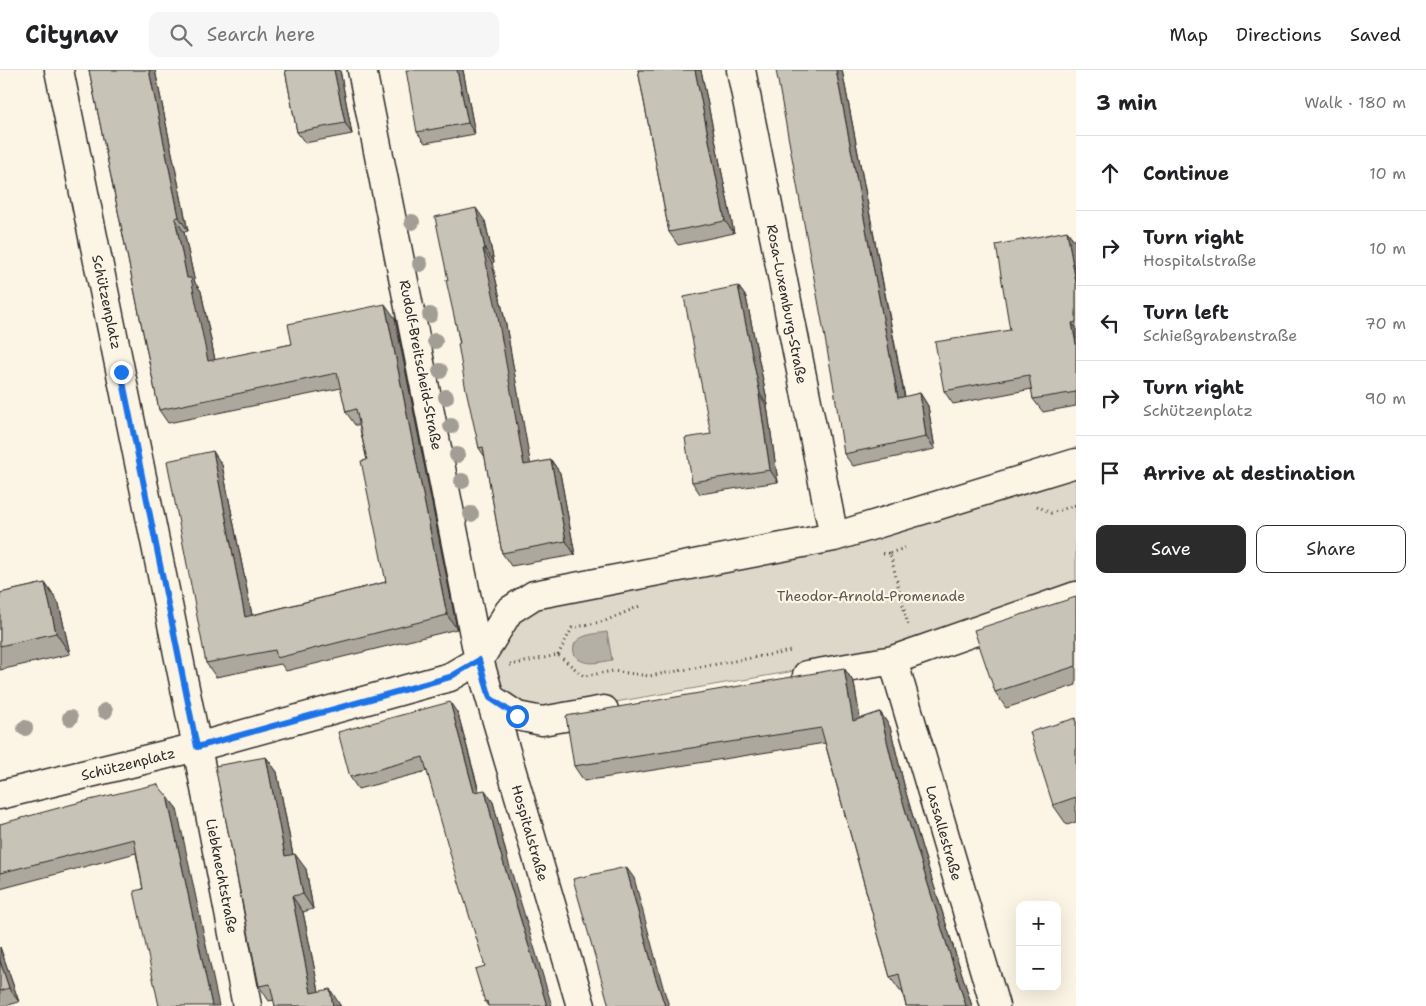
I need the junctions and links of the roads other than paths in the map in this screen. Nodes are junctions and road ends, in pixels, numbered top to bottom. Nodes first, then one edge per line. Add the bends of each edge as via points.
1 (60, 70) edge
2 (362, 70) edge
3 (741, 70) edge
4 (1076, 463) edge
5 (834, 537) junction
6 (1076, 596) edge
7 (479, 660) junction
8 (893, 660) junction
9 (786, 679) edge
10 (490, 698) junction
11 (630, 706) edge
12 (197, 747) junction
13 (0, 795) edge
14 (247, 1006) edge
15 (581, 1006) edge
16 (994, 1006) edge

1 - 12 street, Schützenplatz
2 - 7 street, Rudolf-Breitscheid-Straße
3 - 5 street, Rosa-Luxemburg-Straße
4 - 5 street
5 - 7 street via 534,595 509,612
6 - 8 street
7 - 10 street, Hospitalstraße
7 - 12 street via 450,677
8 - 9 street
8 - 16 street, Lassallestraße
10 - 11 street via 517,716 542,721
10 - 15 street, Hospitalstraße
12 - 13 street, Schützenplatz
12 - 14 street, Liebknechtstraße

